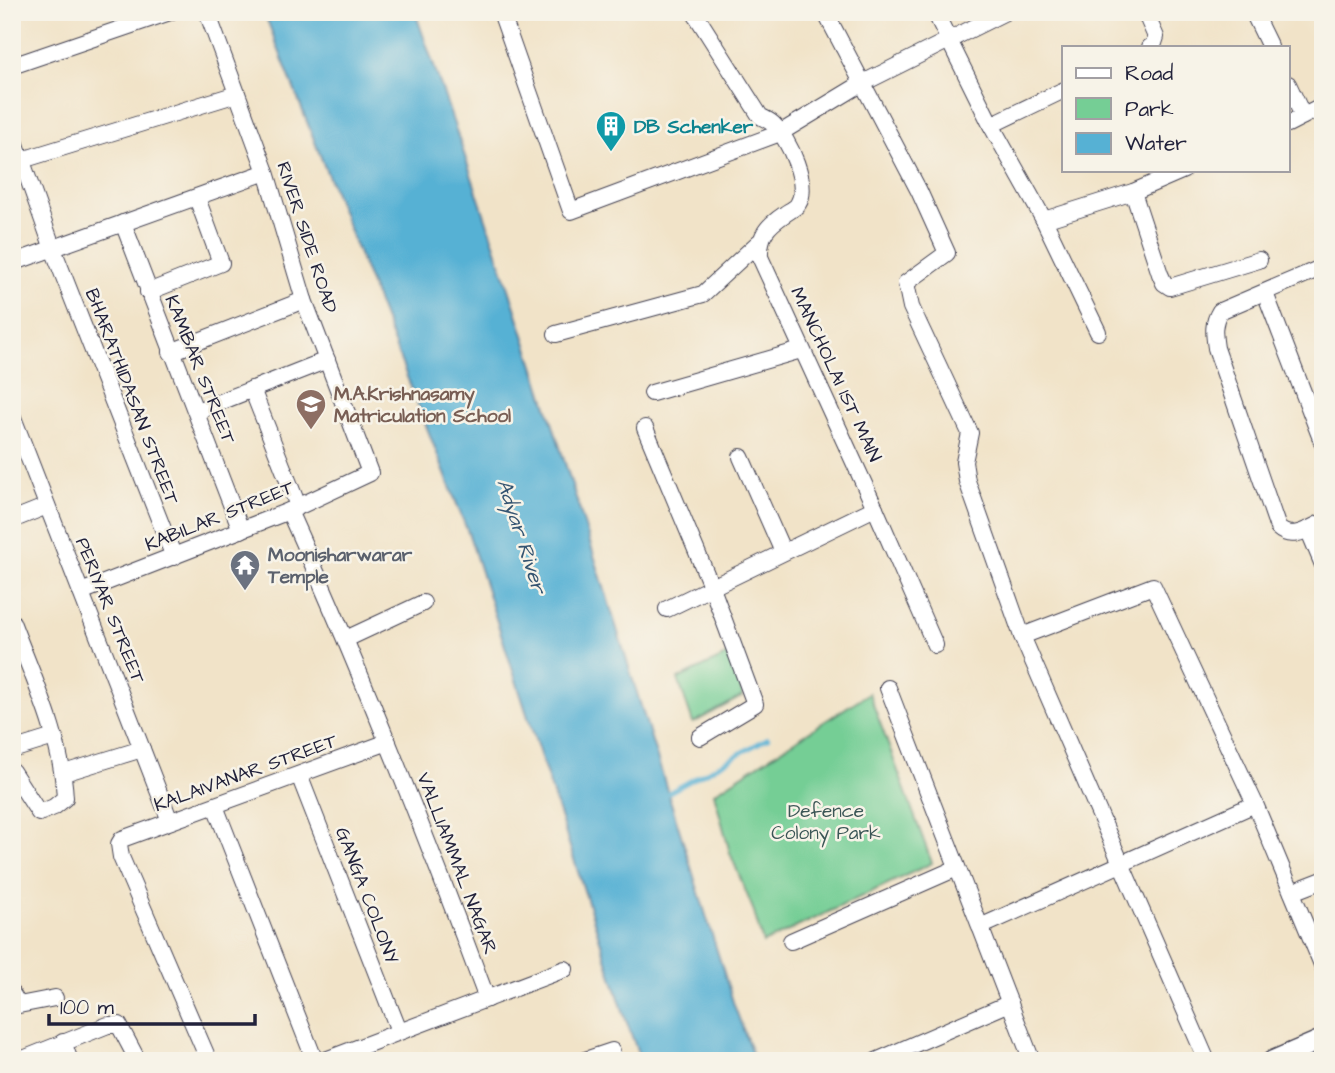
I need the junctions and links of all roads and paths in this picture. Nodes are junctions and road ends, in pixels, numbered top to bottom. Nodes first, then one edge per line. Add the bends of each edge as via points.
1 (170, 12) edge
2 (207, 12) edge
3 (501, 12) edge
4 (694, 12) edge
5 (825, 12) edge
6 (934, 12) edge
7 (1005, 12) edge
8 (1145, 12) edge
9 (1253, 12) edge
10 (947, 40) junction
11 (1151, 46) edge
12 (1270, 46) edge
13 (12, 66) edge
14 (861, 84) junction
15 (1290, 88) edge
16 (1062, 91) edge
17 (237, 94) junction
18 (1323, 106) edge
19 (1303, 116) junction
20 (1290, 123) edge
21 (991, 125) junction
22 (780, 133) junction
23 (12, 134) edge
24 (22, 160) junction
25 (266, 172) junction
26 (1179, 172) edge
27 (1133, 192) junction
28 (197, 198) junction
29 (1044, 220) junction
30 (122, 223) junction
31 (759, 242) junction
32 (53, 249) junction
33 (1259, 260) dead end
34 (12, 263) edge
35 (1323, 267) edge
36 (148, 292) junction
37 (1265, 293) junction
38 (304, 300) junction
39 (1098, 332) dead end
40 (556, 334) dead end
41 (801, 350) junction
42 (171, 352) junction
43 (327, 360) junction
44 (252, 389) junction
45 (652, 393) dead end
46 (197, 411) junction
47 (12, 415) edge
48 (645, 428) dead end
49 (1323, 444) edge
50 (741, 457) dead end
51 (370, 473) joint
52 (47, 506) junction
53 (294, 508) junction
54 (876, 508) junction
55 (12, 520) edge
56 (1323, 522) edge
57 (1308, 529) junction
58 (241, 530) junction
59 (783, 552) junction
60 (174, 557) junction
61 (1323, 565) edge
62 (712, 588) junction
63 (81, 592) junction
64 (423, 603) dead end
65 (667, 610) dead end
66 (12, 622) edge
67 (1022, 636) junction
68 (346, 639) junction
69 (934, 645) dead end
70 (888, 688) dead end
71 (54, 737) junction
72 (700, 737) dead end
73 (388, 742) junction
74 (142, 748) junction
75 (12, 750) edge
76 (12, 771) edge
77 (64, 773) junction
78 (299, 775) junction
79 (1255, 804) junction
80 (215, 806) junction
81 (170, 821) junction
82 (1120, 862) junction
83 (957, 868) junction
84 (1323, 880) edge
85 (1292, 892) junction
86 (980, 927) junction
87 (791, 941) dead end
88 (1323, 967) edge
89 (565, 969) dead end
90 (12, 994) edge
91 (55, 998) dead end
92 (487, 999) junction
93 (1010, 1003) junction
94 (399, 1031) junction
95 (1323, 1039) edge
96 (63, 1042) junction
97 (612, 1051) dead end
98 (18, 1061) edge
99 (70, 1061) edge
100 (138, 1061) edge
101 (209, 1061) edge
102 (315, 1061) edge
103 (323, 1061) edge
104 (582, 1061) edge
105 (876, 1061) edge
106 (1032, 1061) edge
107 (1207, 1061) edge
108 (1272, 1061) edge

1 - 13 street
2 - 17 street, RIVER SIDE ROAD
3 - 22 street via 570,211
4 - 22 street via 760,116
5 - 14 street
6 - 10 street
7 - 10 street
8 - 11 street via 1156,37
9 - 12 street
10 - 14 street
10 - 21 street
14 - 22 street
14 - 67 street via 947,253 906,283 911,307 970,433 964,462 967,481
15 - 19 street
16 - 21 street
17 - 24 street
17 - 25 street, RIVER SIDE ROAD
18 - 19 street
19 - 20 street
21 - 29 street
22 - 31 street via 801,176 802,191 798,205 769,227
23 - 24 street, BHARATHIDASAN STREET
24 - 32 street, BHARATHIDASAN STREET
25 - 28 street
25 - 38 street, RIVER SIDE ROAD
26 - 27 street
27 - 29 street
27 - 33 street via 1160,274 1170,287
28 - 30 street
28 - 36 street via 221,263
29 - 39 street
30 - 32 street
30 - 36 street, KAMBAR STREET
31 - 40 street via 703,294
31 - 41 street, MANCHOLAI 1ST MAIN via 760,257
32 - 34 street
32 - 60 street, BHARATHIDASAN STREET
35 - 37 street
36 - 42 street, KAMBAR STREET
37 - 49 street
37 - 57 street via 1220,311 1213,330 1216,348 1278,528 1288,535
38 - 42 street
38 - 43 street, RIVER SIDE ROAD
41 - 45 street
41 - 54 street, MANCHOLAI 1ST MAIN
42 - 46 street, KAMBAR STREET
43 - 44 street
43 - 51 street, RIVER SIDE ROAD
44 - 46 street
44 - 53 street, VALLIAMMAL NAGAR
46 - 58 street, KAMBAR STREET
47 - 52 street, PERIYAR STREET
48 - 62 street
50 - 59 street
51 - 53 street, KABILAR STREET
52 - 55 street
52 - 63 street, PERIYAR STREET
53 - 58 street, KABILAR STREET
53 - 68 street, VALLIAMMAL NAGAR
54 - 59 street
54 - 69 street, MANCHOLAI 1ST MAIN
56 - 57 street
57 - 61 street
58 - 60 street, KABILAR STREET
59 - 62 street
60 - 63 street, KABILAR STREET
62 - 65 street
62 - 72 street via 755,704
63 - 74 street, PERIYAR STREET
64 - 68 street
66 - 71 street
67 - 79 street via 1153,586
67 - 82 street
68 - 73 street, VALLIAMMAL NAGAR
70 - 83 street
71 - 75 street
71 - 77 street
73 - 78 street, KALAIVANAR STREET
73 - 92 street, VALLIAMMAL NAGAR
74 - 77 street
74 - 81 street, PERIYAR STREET
76 - 77 street via 39,813 65,797
78 - 80 street, KALAIVANAR STREET
78 - 94 street, GANGA COLONY
79 - 82 street
79 - 85 street
80 - 81 street, KALAIVANAR STREET
80 - 102 street
81 - 101 street, KALAIVANAR STREET via 122,839 121,857
82 - 86 street
82 - 107 street
83 - 86 street
83 - 87 street
84 - 85 street
85 - 88 street
86 - 93 street
89 - 92 street
90 - 91 street via 19,1005
92 - 94 street
93 - 105 street
93 - 106 street
94 - 103 street
95 - 108 street
96 - 98 street
96 - 99 street
96 - 100 street via 119,1025
97 - 104 street

